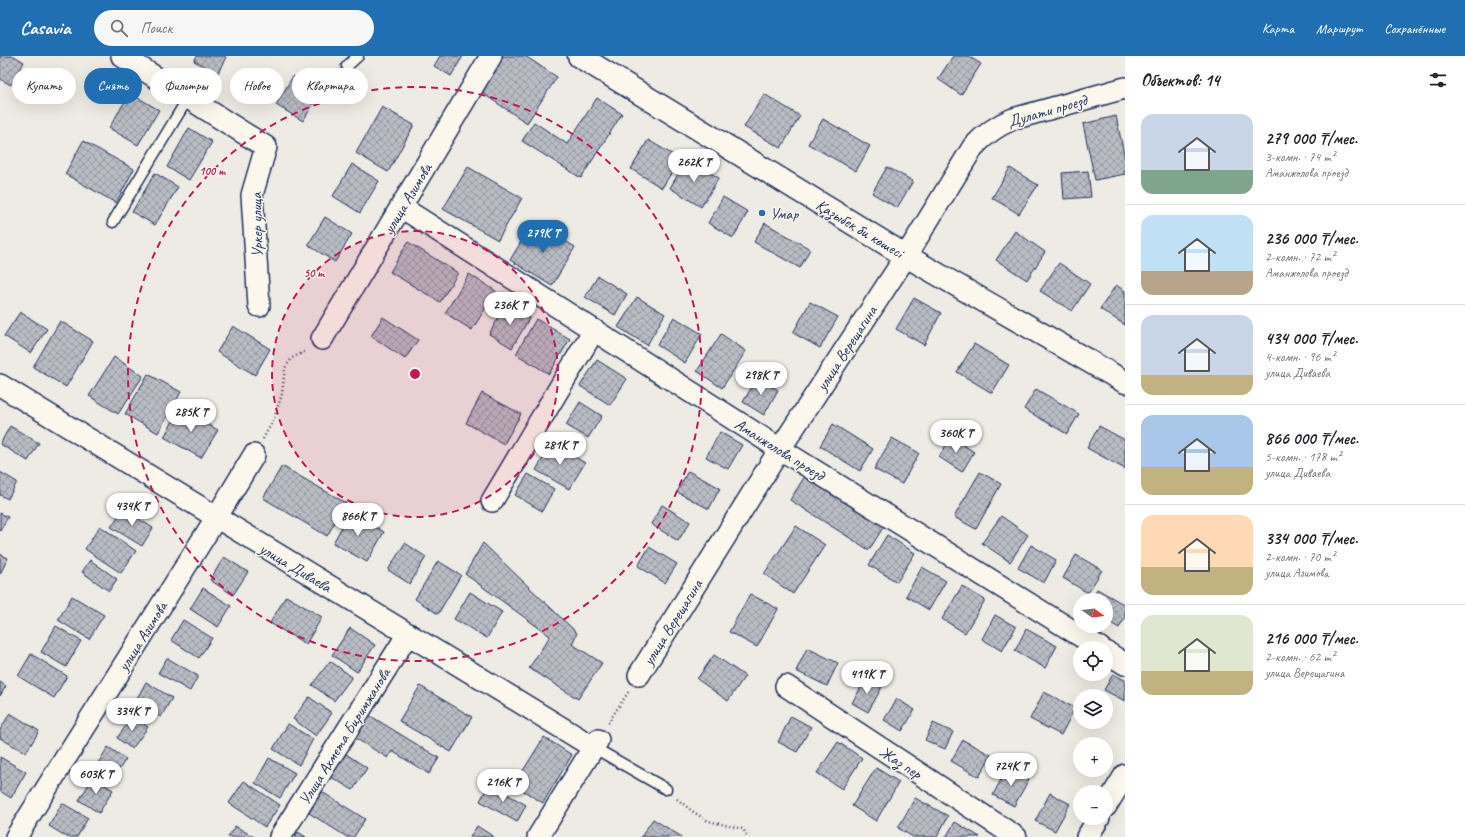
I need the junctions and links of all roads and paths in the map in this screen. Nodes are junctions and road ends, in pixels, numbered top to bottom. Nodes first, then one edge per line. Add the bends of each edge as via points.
1 (122, 56) edge
2 (358, 56) edge
3 (491, 56) edge
4 (579, 56) edge
5 (347, 66) dead end
6 (150, 74) edge
7 (1125, 88) edge
8 (184, 104) edge
9 (198, 104) edge
10 (962, 164) joint
11 (401, 208) junction
12 (113, 222) dead end
13 (906, 256) junction
14 (259, 306) dead end
15 (594, 330) junction
16 (322, 339) dead end
17 (292, 358) dead end
18 (1125, 382) edge
19 (3, 393) edge
20 (780, 449) junction
21 (254, 455) joint
22 (492, 502) dead end
23 (216, 518) junction
24 (408, 634) junction
25 (1089, 641) edge
26 (1113, 656) edge
27 (1125, 664) edge
28 (639, 675) joint
29 (786, 686) dead end
30 (595, 744) junction
31 (1125, 775) edge
32 (666, 789) joint
33 (1113, 795) edge
34 (1095, 825) edge
35 (16, 837) edge
36 (280, 837) edge
37 (538, 837) edge
38 (748, 837) edge
39 (1016, 837) edge
40 (1087, 837) edge

1 - 6 street, Уркер улица
2 - 5 lane
3 - 11 street, улица Азимова
4 - 13 main road, Қазыбек би көшесі
7 - 10 street, Дулати проезд via 999,124 973,147
8 - 12 lane
9 - 14 street, Уркер улица via 266,147 252,195
10 - 13 street, улица Верещагина
11 - 15 street, Аманжолова проезд
11 - 16 street, улица Азимова
13 - 18 main road, Қазыбек би көшесі
13 - 20 street, улица Верещагина
15 - 20 street, Аманжолова проезд
15 - 22 street
17 - 21 path via 285,368 282,394 274,419
19 - 23 street, улица Диваева
20 - 25 street, Аманжолова проезд
20 - 28 street, улица Верещагина
21 - 23 street, улица Азимова
23 - 24 street, улица Диваева
23 - 35 street, улица Азимова
24 - 30 street, улица Диваева
24 - 36 street, Улица Ахмета Биримжанова
26 - 27 street
28 - 30 path
29 - 39 street, Жаз пер
30 - 32 lane
30 - 37 street
31 - 33 street
32 - 38 path via 708,821 743,829
34 - 40 street

